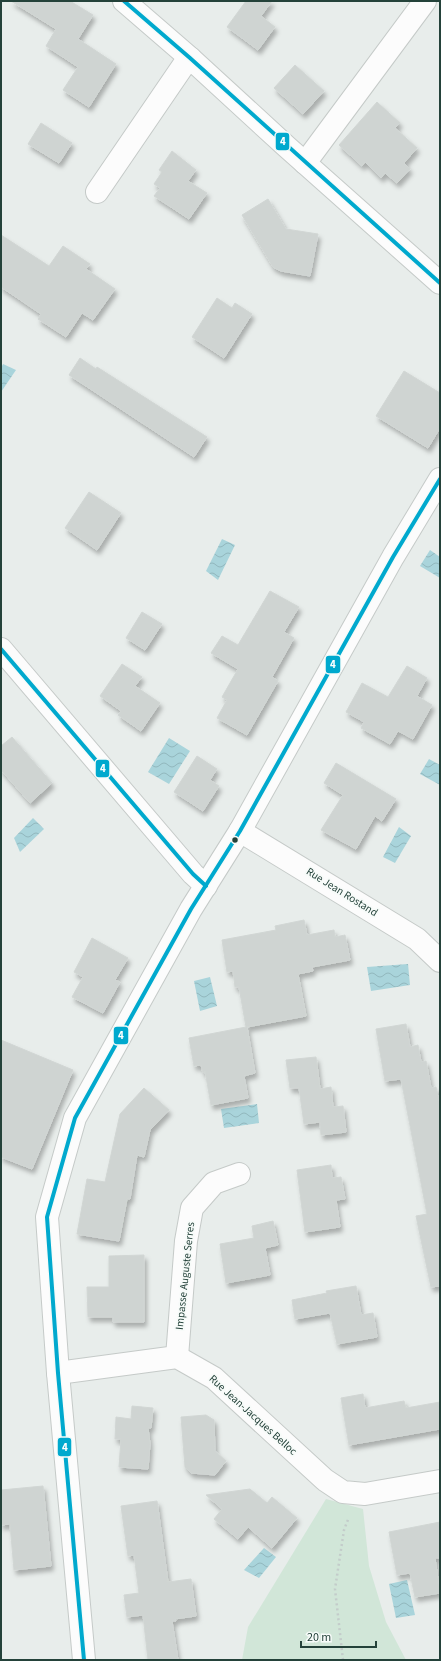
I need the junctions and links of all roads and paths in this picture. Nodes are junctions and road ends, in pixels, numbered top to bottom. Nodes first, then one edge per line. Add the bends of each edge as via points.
1 (124, 1) edge
2 (426, 1) edge
3 (190, 58) junction
4 (305, 163) junction
5 (97, 192) dead end
6 (440, 283) edge
7 (440, 479) edge
8 (1, 650) edge
9 (240, 831) junction
10 (206, 886) junction
11 (440, 961) edge
12 (239, 1174) dead end
13 (177, 1357) junction
14 (58, 1373) junction
15 (440, 1481) edge
16 (357, 1494) junction
17 (84, 1660) edge
18 (343, 1660) edge

1 - 3 street
2 - 4 street
3 - 4 street
3 - 5 street
4 - 6 street
7 - 9 street via 393,557
8 - 10 street
9 - 10 street
9 - 11 street, Rue Jean Rostand via 417,939
10 - 14 street via 75,1118 47,1217
12 - 13 street, Impasse Auguste Serres via 214,1183 192,1208 186,1241
13 - 14 street
13 - 16 street, Rue Jean-Jacques Belloc via 214,1378 325,1480 343,1492
14 - 17 street
15 - 16 street, Rue Jean-Jacques Belloc
16 - 18 path via 344,1530 335,1589

